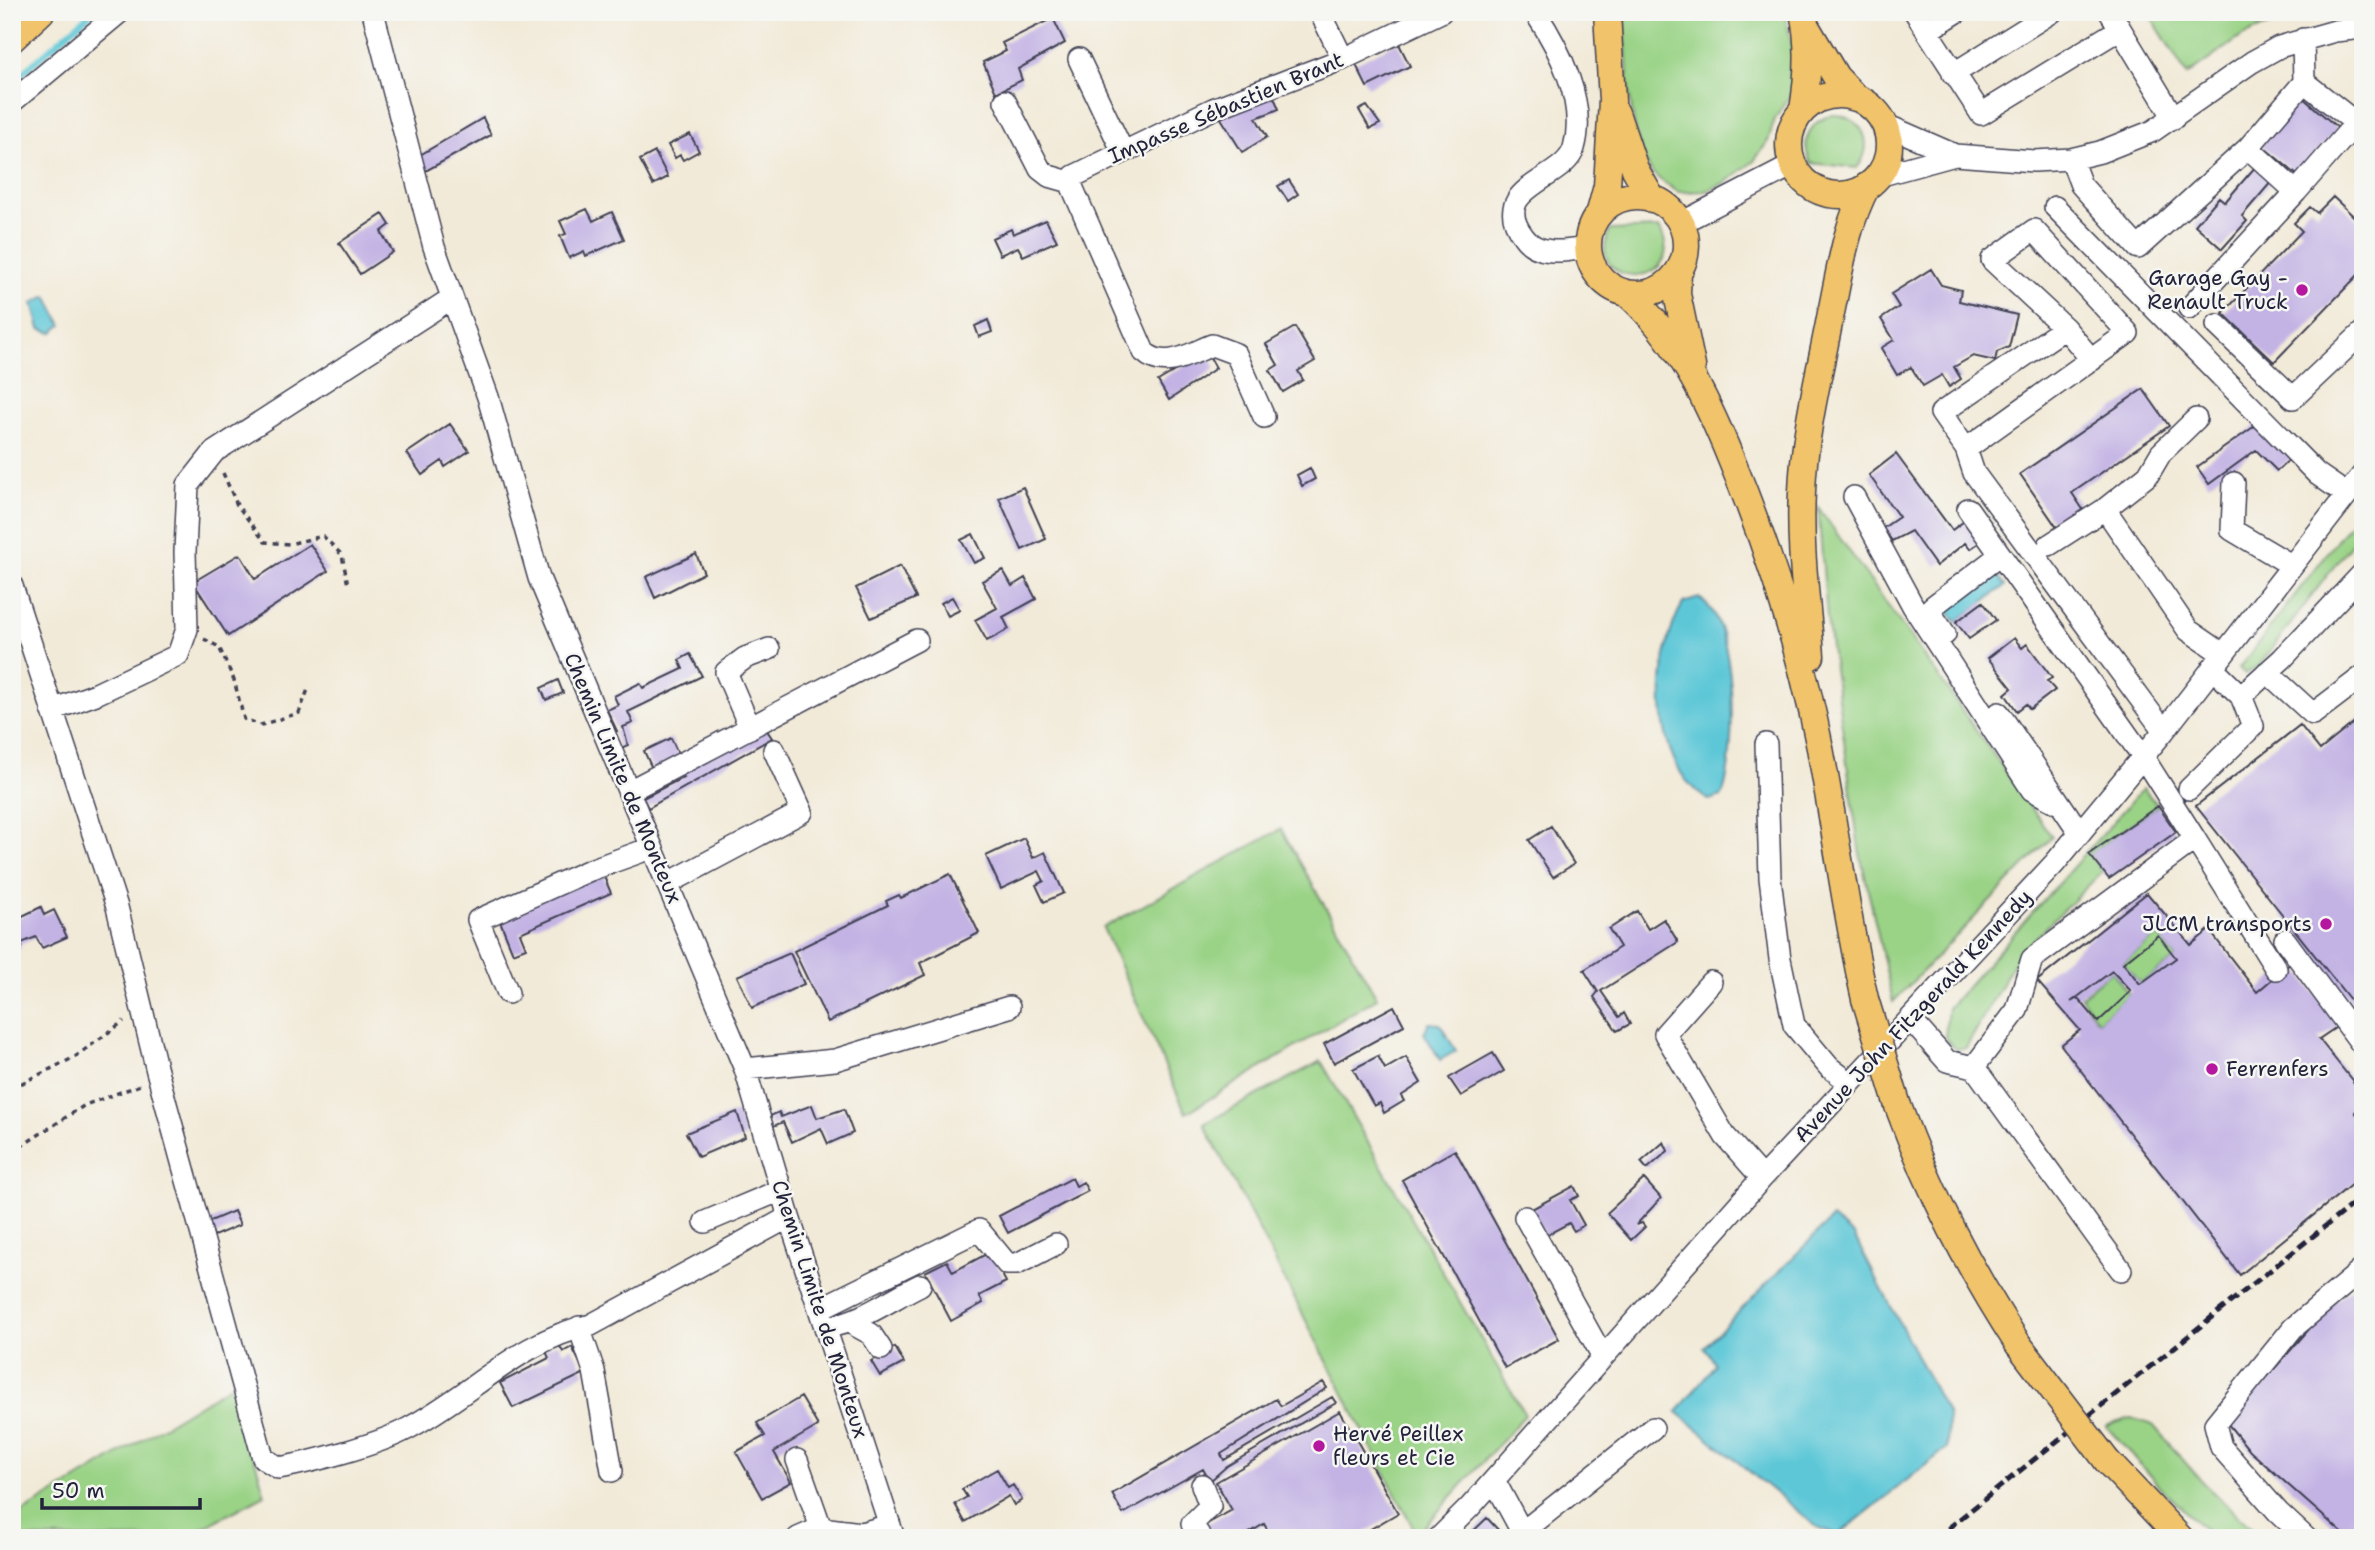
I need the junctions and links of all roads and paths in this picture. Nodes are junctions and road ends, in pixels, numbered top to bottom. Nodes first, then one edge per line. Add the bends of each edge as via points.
1 (41, 12) edge
2 (120, 12) edge
3 (373, 12) edge
4 (1320, 12) edge
5 (1441, 12) edge
6 (1535, 12) edge
7 (1607, 12) edge
8 (1915, 12) edge
9 (1957, 12) edge
10 (2052, 12) edge
11 (1805, 20) edge
12 (2115, 20) edge
13 (2334, 22) edge
14 (2363, 28) edge
15 (1927, 31) junction
16 (2303, 38) junction
17 (12, 39) edge
18 (1079, 59) dead end
19 (1343, 59) junction
20 (1953, 74) junction
21 (2304, 82) junction
22 (1856, 98) junction
23 (1005, 101) dead end
24 (12, 102) edge
25 (1612, 102) junction
26 (1803, 110) junction
27 (2174, 118) junction
28 (1884, 124) junction
29 (2248, 148) junction
30 (1122, 150) junction
31 (1955, 155) junction
32 (2071, 159) junction
33 (1793, 165) junction
34 (1872, 181) junction
35 (1070, 182) junction
36 (2296, 192) junction
37 (1652, 199) junction
38 (2055, 207) dead end
39 (1600, 212) junction
40 (1681, 223) junction
41 (1587, 248) junction
42 (1678, 273) junction
43 (1628, 294) junction
44 (452, 298) junction
45 (2189, 308) dead end
46 (2217, 325) dead end
47 (2065, 328) junction
48 (2362, 330) edge
49 (2092, 360) junction
50 (1693, 374) junction
51 (1264, 417) dead end
52 (2196, 419) dead end
53 (1966, 449) junction
54 (214, 452) junction
55 (2363, 474) edge
56 (2234, 483) dead end
57 (2346, 494) junction
58 (1854, 497) dead end
59 (1968, 509) dead end
60 (2105, 509) junction
61 (2049, 545) dead end
62 (2000, 555) junction
63 (2291, 565) junction
64 (2363, 573) edge
65 (348, 585) dead end
66 (12, 586) edge
67 (187, 629) junction
68 (917, 640) dead end
69 (769, 649) dead end
70 (2218, 661) junction
71 (2267, 672) junction
72 (2363, 676) edge
73 (309, 687) dead end
74 (2241, 696) junction
75 (52, 710) junction
76 (750, 728) junction
77 (2164, 731) junction
78 (1766, 744) dead end
79 (1820, 748) junction
80 (774, 750) dead end
81 (2143, 757) junction
82 (2189, 789) dead end
83 (629, 791) junction
84 (2061, 805) junction
85 (2080, 833) junction
86 (2196, 839) junction
87 (651, 848) junction
88 (667, 884) junction
89 (2285, 940) dead end
90 (2276, 969) dead end
91 (1711, 982) dead end
92 (508, 993) dead end
93 (1009, 1007) dead end
94 (142, 1009) junction
95 (1910, 1019) junction
96 (2363, 1046) edge
97 (1974, 1067) junction
98 (745, 1069) junction
99 (157, 1071) junction
100 (1850, 1083) junction
101 (12, 1088) edge
102 (12, 1152) edge
103 (1762, 1178) junction
104 (781, 1190) junction
105 (789, 1217) junction
106 (1525, 1217) dead end
107 (705, 1222) dead end
108 (1056, 1244) dead end
109 (2363, 1269) edge
110 (2121, 1270) dead end
111 (920, 1285) dead end
112 (824, 1318) junction
113 (851, 1323) junction
114 (579, 1327) junction
115 (881, 1349) dead end
116 (1603, 1357) junction
117 (1653, 1428) dead end
118 (797, 1460) dead end
119 (612, 1471) dead end
120 (1494, 1480) junction
121 (1202, 1485) dead end
122 (821, 1528) junction
123 (892, 1532) edge
124 (1522, 1535) edge
125 (798, 1538) edge
126 (1201, 1538) edge
127 (1439, 1538) edge
128 (2180, 1538) edge
129 (2306, 1538) edge

1 - 17 main road
2 - 24 street
3 - 44 street, Chemin Limite de Monteux via 434,247
4 - 19 street
5 - 19 street, Impasse Sébastien Brant
6 - 41 street via 1560,54 1577,134 1565,165 1522,192 1516,221 1523,237 1536,248
7 - 25 main road
8 - 15 street
9 - 15 street
10 - 20 street
11 - 22 main road via 1836,77
11 - 26 main road
12 - 20 street via 1981,114
12 - 27 street
13 - 14 street
13 - 16 street
15 - 20 street
16 - 21 street
16 - 27 street via 2252,62
18 - 30 street
19 - 30 street, Impasse Sébastien Brant
21 - 29 street
21 - 36 street via 2356,123
22 - 26 main road via 1828,96
22 - 28 main road
23 - 35 street via 1040,169
25 - 37 main road via 1635,169
25 - 39 main road via 1607,186
26 - 33 main road via 1788,143
27 - 32 street via 2126,144
28 - 31 street
28 - 34 main road via 1888,151
29 - 32 street via 2138,248 2081,185
29 - 36 street
30 - 35 street, Impasse Sébastien Brant
31 - 32 street
31 - 34 street
33 - 34 main road via 1807,184 1830,194 1856,192
33 - 40 street
34 - 79 main road via 1855,208 1806,439 1802,546
35 - 51 street via 1144,352 1153,361 1169,362 1212,345 1236,354
36 - 45 street
37 - 39 main road via 1627,197
37 - 40 main road via 1671,210
38 - 57 street via 2316,474
39 - 41 main road
40 - 42 main road via 1685,254
41 - 43 main road via 1602,281
42 - 43 main road via 1658,290
42 - 50 main road via 1677,293
43 - 50 main road
44 - 54 street
44 - 83 street, Chemin Limite de Monteux via 488,397 539,578
46 - 48 street via 2293,398
47 - 49 street
47 - 49 street via 1992,260 2034,230 2128,332
47 - 53 street via 1941,413
49 - 53 street
50 - 79 main road via 1774,570
52 - 60 street via 2161,453 2148,475
53 - 77 street via 1974,473
54 - 65 path via 237,505 265,542 289,544 323,536 342,555
54 - 67 street via 188,485
55 - 57 street, Avenue John Fitzgerald Kennedy
56 - 63 street via 2232,530
57 - 63 street, Avenue John Fitzgerald Kennedy
58 - 84 street via 1913,606 2032,790
59 - 62 street
60 - 61 street
60 - 70 street via 2188,630
62 - 81 street
62 - 84 street via 1932,607 1934,618
63 - 70 street, Avenue John Fitzgerald Kennedy
64 - 71 street
66 - 75 street
67 - 73 path via 219,647 244,719 261,726 299,713
67 - 75 street via 178,655
68 - 76 street
69 - 76 street via 726,672
70 - 74 street
70 - 77 street, Avenue John Fitzgerald Kennedy
71 - 72 street via 2313,714
71 - 74 street
74 - 82 street via 2253,726
75 - 94 street via 117,907
76 - 83 street
77 - 81 street, Avenue John Fitzgerald Kennedy
78 - 100 street via 1770,878 1794,1025 1829,1067
79 - 128 main road, bridge via 1865,999 1898,1105 1949,1229 2018,1344 2107,1461
80 - 88 street via 802,812
81 - 85 street, Avenue John Fitzgerald Kennedy
81 - 86 street
83 - 87 street, Chemin Limite de Monteux
84 - 85 street
85 - 95 street, Avenue John Fitzgerald Kennedy
86 - 90 street
86 - 97 street via 2032,959 2017,1010
87 - 88 street, Chemin Limite de Monteux
87 - 92 street via 478,920
88 - 98 street, Chemin Limite de Monteux
89 - 96 street
91 - 103 street via 1665,1034 1725,1136
93 - 98 street via 835,1060
94 - 99 street
94 - 101 path via 75,1057
95 - 97 street via 1947,1061
95 - 100 street, Avenue John Fitzgerald Kennedy
97 - 110 street
98 - 104 street, Chemin Limite de Monteux
99 - 102 path via 146,1083 85,1105
99 - 114 street via 263,1458 279,1468 405,1430 559,1332
100 - 103 street, Avenue John Fitzgerald Kennedy
103 - 116 street, Avenue John Fitzgerald Kennedy
104 - 105 street, Chemin Limite de Monteux
104 - 107 street
105 - 112 street, Chemin Limite de Monteux
105 - 114 street via 591,1325
106 - 116 street
108 - 112 street via 1017,1264 1007,1264 979,1230
109 - 129 street via 2292,1328 2215,1424 2221,1447
111 - 113 street
112 - 113 street
112 - 123 street, Chemin Limite de Monteux
113 - 115 street via 871,1334
114 - 119 street via 594,1371
116 - 120 street, Avenue John Fitzgerald Kennedy
117 - 124 street
118 - 122 street
120 - 124 street
120 - 127 street, Avenue John Fitzgerald Kennedy
121 - 126 street via 1210,1506 1192,1524
122 - 123 street
122 - 125 street

